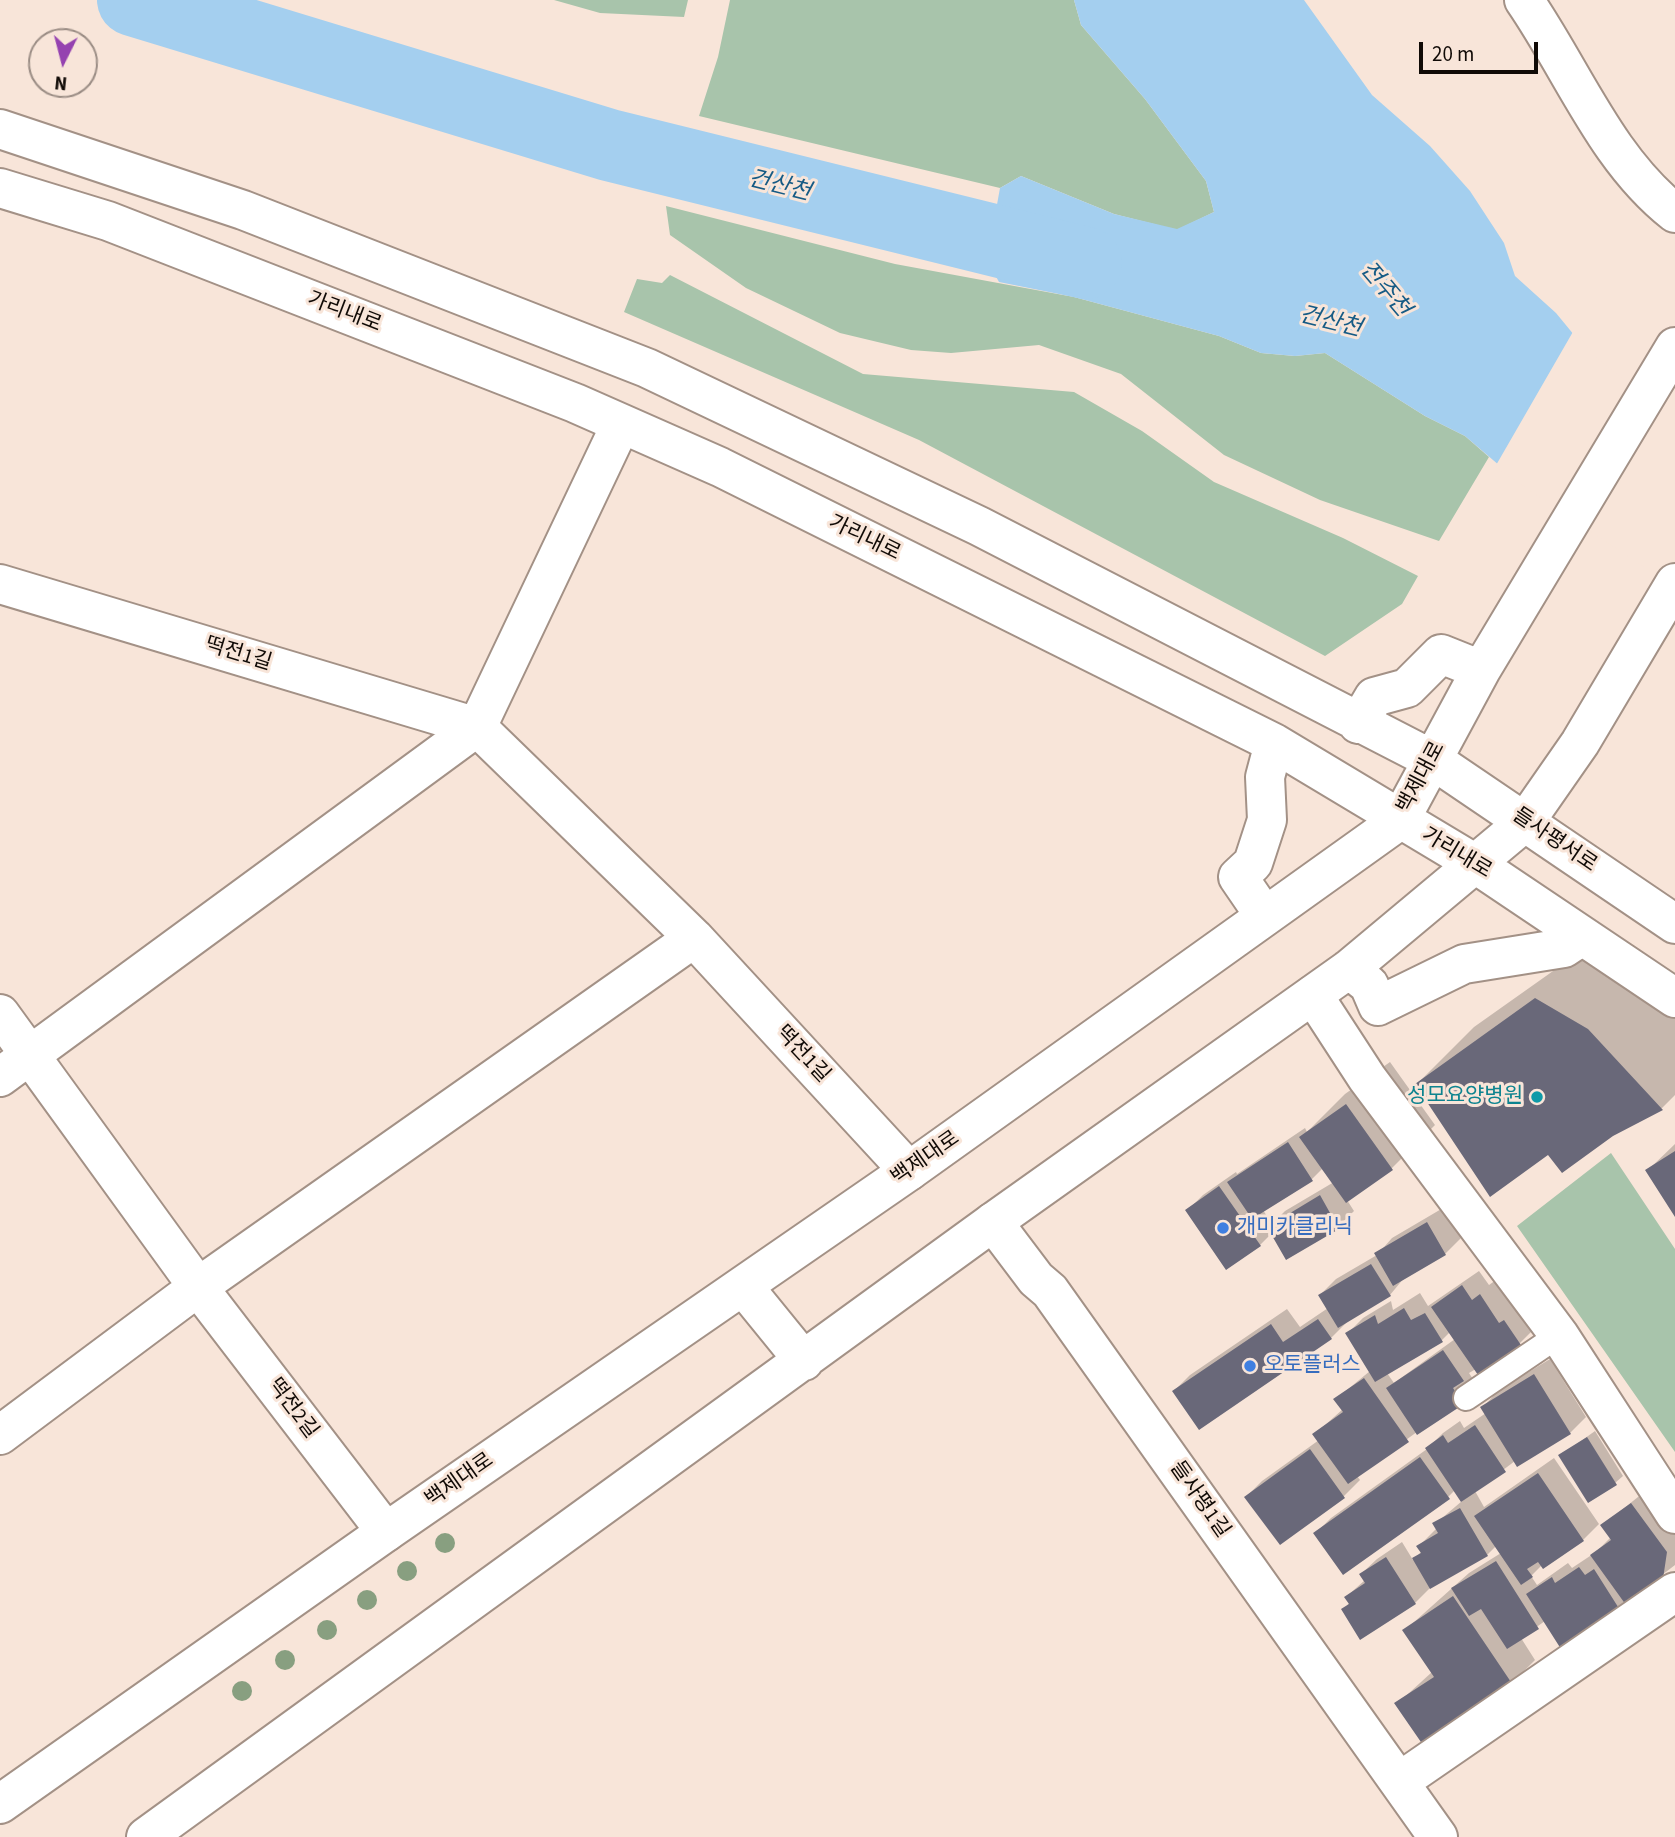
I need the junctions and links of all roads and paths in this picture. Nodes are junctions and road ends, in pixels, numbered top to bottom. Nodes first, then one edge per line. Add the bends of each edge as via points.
1 (1524, 0) edge
2 (0, 129) edge
3 (0, 188) edge
4 (1675, 213) edge
5 (1675, 347) edge
6 (621, 424) junction
7 (1675, 583) edge
8 (0, 584) edge
9 (1484, 667) junction
10 (1358, 724) junction
11 (477, 727) junction
12 (1274, 743) junction
13 (1433, 760) junction
14 (1400, 820) junction
15 (1525, 821) junction
16 (1474, 863) junction
17 (1264, 915) junction
18 (1675, 924) edge
19 (1582, 936) junction
20 (694, 938) junction
21 (1349, 969) junction
22 (1312, 995) junction
23 (1675, 998) edge
24 (0, 1014) edge
25 (15, 1066) edge
26 (909, 1171) junction
27 (993, 1222) junction
28 (743, 1286) junction
29 (198, 1287) junction
30 (1559, 1335) junction
31 (804, 1361) junction
32 (1466, 1398) dead end
33 (0, 1435) edge
34 (1675, 1514) edge
35 (386, 1532) junction
36 (1675, 1592) edge
37 (1399, 1782) junction
38 (0, 1804) edge
39 (146, 1837) edge
40 (1438, 1837) edge

1 - 4 street via 1625,164
2 - 10 street via 243,210 646,368 979,526
3 - 6 street, 가리내로 via 108,221
5 - 9 street, 백제대로
6 - 11 street
6 - 12 street, 가리내로 via 720,467
7 - 15 street via 1580,743
8 - 11 street, 떡전1길
9 - 10 street via 1441,654 1406,688 1374,697
9 - 13 street, 백제대로
10 - 13 street
11 - 20 street, 떡전1길
11 - 25 street
12 - 14 street, 가리내로
12 - 17 street via 1265,777 1267,820 1254,863 1238,877
13 - 14 street, 백제대로
13 - 15 street, 들사평서로
14 - 16 street, 가리내로
14 - 17 street, 백제대로
15 - 16 street
15 - 18 street, 들사평서로
16 - 19 street, 가리내로
16 - 21 street
17 - 26 street, 백제대로
19 - 21 street via 1564,948 1464,964 1378,1006 1369,985
19 - 23 street, 가리내로
20 - 26 street, 떡전1길
20 - 29 street
21 - 22 street
22 - 27 street
22 - 30 street via 1367,1078
24 - 25 street, 떡전2길
25 - 29 street, 떡전2길
26 - 28 street, 백제대로
27 - 31 street
27 - 37 street, 들사평1길 via 1035,1279 1051,1291
28 - 31 street
28 - 35 street, 백제대로
29 - 33 street
29 - 35 street, 떡전2길
30 - 32 lane
30 - 34 street
31 - 39 street
35 - 38 street, 백제대로
36 - 37 street
37 - 40 street, 들사평1길

